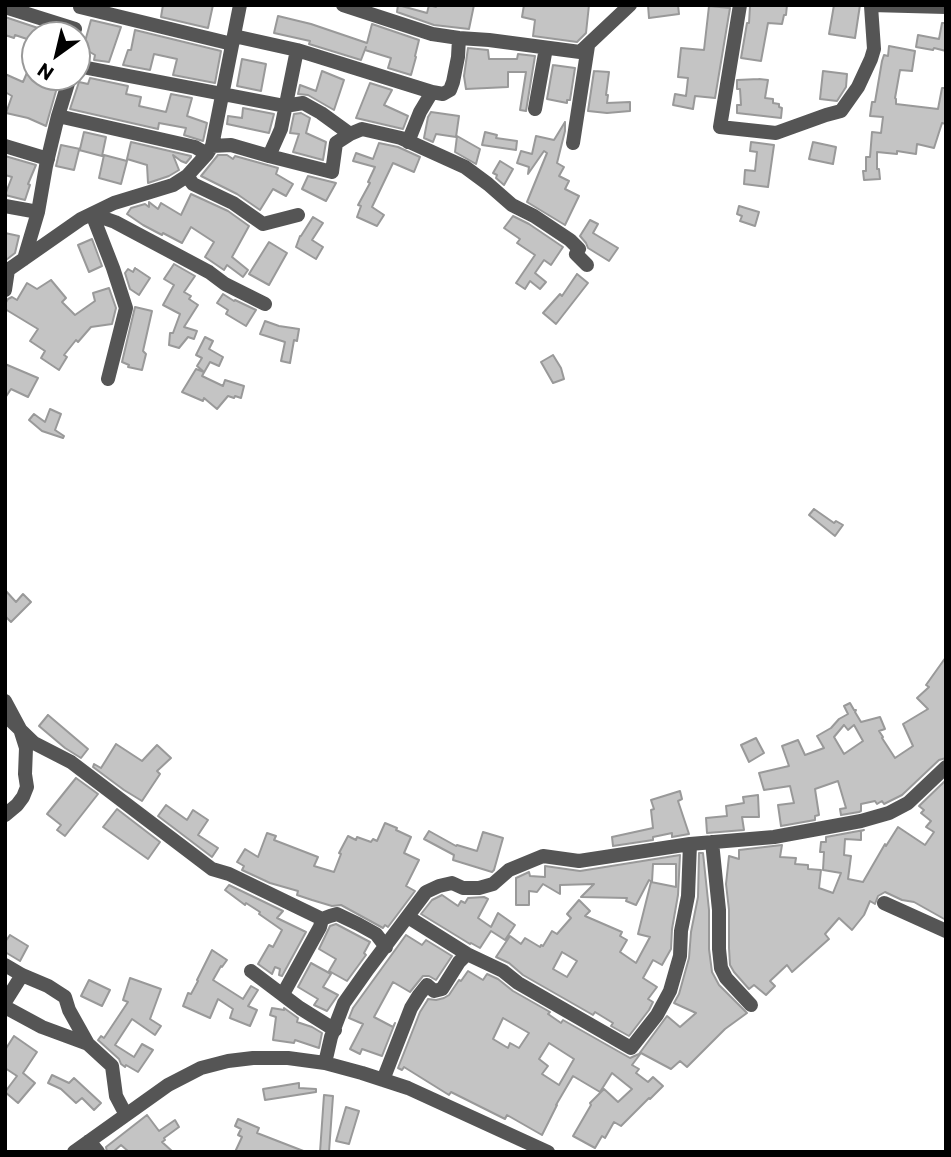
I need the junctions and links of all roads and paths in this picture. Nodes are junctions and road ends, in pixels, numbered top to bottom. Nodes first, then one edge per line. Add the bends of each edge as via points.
1 (240, 5) edge
2 (343, 5) edge
3 (630, 5) edge
4 (740, 5) edge
5 (80, 6) edge
6 (871, 6) edge
7 (5, 7) edge
8 (946, 7) edge
9 (44, 21) edge
10 (458, 38) junction
11 (233, 40) junction
12 (588, 46) junction
13 (545, 48) junction
14 (297, 50) junction
15 (91, 69) edge
16 (66, 91) edge
17 (432, 92) junction
18 (222, 95) junction
19 (285, 106) junction
20 (535, 109) dead end
21 (58, 116) junction
22 (350, 134) junction
23 (408, 142) junction
24 (573, 143) dead end
25 (5, 146) edge
26 (209, 150) junction
27 (269, 156) junction
28 (48, 159) junction
29 (187, 176) junction
30 (5, 206) edge
31 (38, 212) junction
32 (92, 214) junction
33 (299, 215) dead end
34 (24, 259) junction
35 (587, 265) dead end
36 (7, 269) edge
37 (5, 290) edge
38 (265, 304) dead end
39 (108, 379) dead end
40 (5, 702) edge
41 (5, 715) edge
42 (20, 729) junction
43 (946, 766) edge
44 (5, 815) edge
45 (712, 842) junction
46 (690, 844) junction
47 (884, 904) dead end
48 (408, 917) junction
49 (322, 919) junction
50 (946, 931) edge
51 (386, 947) junction
52 (467, 954) junction
53 (5, 965) edge
54 (251, 971) dead end
55 (22, 975) junction
56 (283, 994) junction
57 (751, 1004) dead end
58 (5, 1005) edge
59 (335, 1030) junction
60 (88, 1044) junction
61 (325, 1063) junction
62 (383, 1080) junction
63 (126, 1115) junction
64 (93, 1146) edge
65 (74, 1152) edge
66 (548, 1152) edge

1 - 11 street
2 - 10 street
3 - 12 street
4 - 6 street via 720,127 776,134 841,111 872,59
5 - 11 street
6 - 8 street
7 - 9 street
10 - 13 street
10 - 17 street via 450,90
11 - 14 street
11 - 18 street
12 - 13 street via 580,52
12 - 24 street
13 - 20 street
14 - 17 street
14 - 19 street
15 - 18 street
16 - 21 street
17 - 23 street
18 - 19 street
18 - 26 street
19 - 22 street via 303,103
19 - 27 street
21 - 26 street
21 - 28 street
22 - 23 street via 362,129
22 - 27 street via 336,144 332,172
23 - 35 street via 465,167 512,205 570,240
25 - 28 street
26 - 27 street via 231,145
26 - 29 street
28 - 31 street
29 - 32 street
29 - 33 street via 193,184 264,224
30 - 31 street
31 - 34 street
32 - 34 street
32 - 38 street via 115,222
32 - 39 street via 126,308
34 - 36 street
36 - 37 street
40 - 42 street
41 - 42 street
42 - 44 street via 26,748 27,787
42 - 49 street via 34,743 102,784 212,869
43 - 45 street via 908,803 889,813 774,837
45 - 46 street
45 - 57 street via 721,968
46 - 48 street via 579,861 543,856 509,870 493,884 439,886 426,892
46 - 52 street via 680,956 670,991 631,1048
47 - 50 street
48 - 51 street
48 - 52 street
49 - 51 street via 337,914 376,934
49 - 56 street
51 - 59 street via 344,1003
52 - 62 street via 442,989 434,991 427,985 419,995
53 - 55 street
54 - 56 street
55 - 58 street
55 - 60 street via 65,997
56 - 59 street
58 - 60 street via 43,1027
59 - 61 street
60 - 63 street via 112,1066 116,1096
61 - 62 street
61 - 63 street via 253,1058 201,1068
62 - 66 street
63 - 64 street
64 - 65 street

